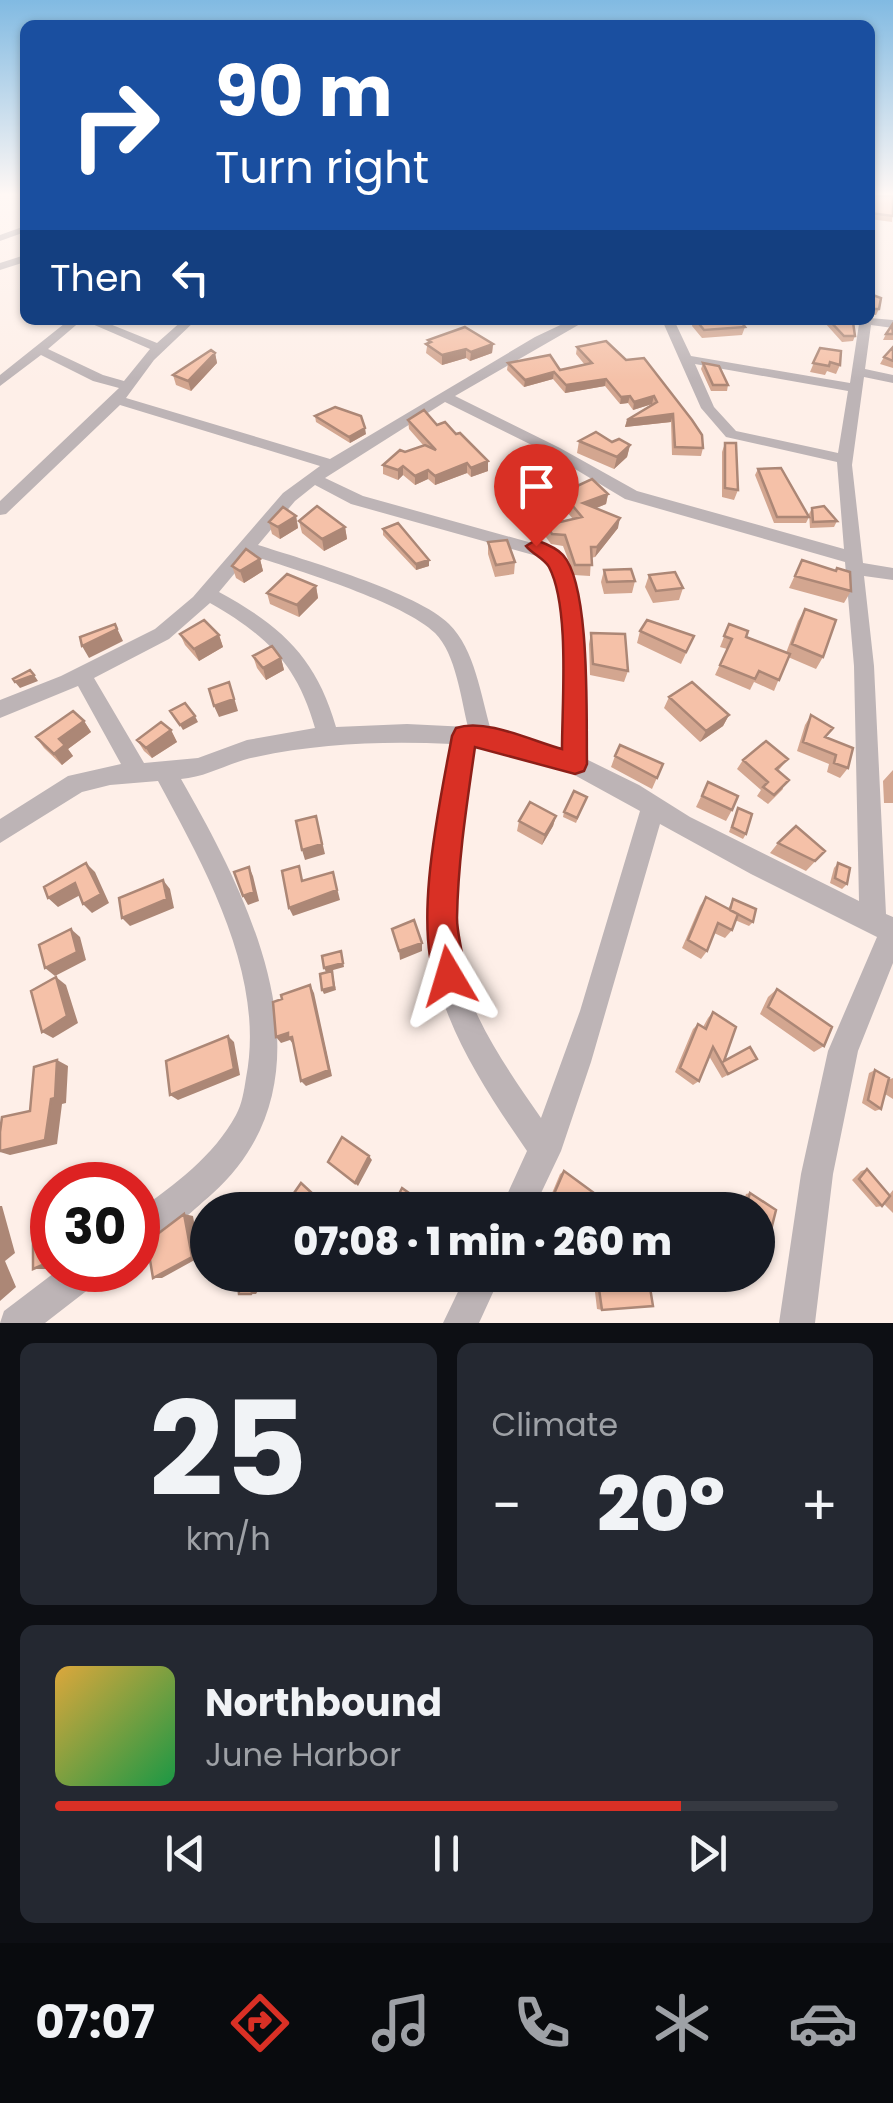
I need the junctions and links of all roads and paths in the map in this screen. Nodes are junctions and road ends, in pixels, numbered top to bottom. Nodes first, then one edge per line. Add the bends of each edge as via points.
1 (70, 325) edge
2 (101, 325) edge
3 (184, 325) edge
4 (570, 325) edge
5 (670, 325) edge
6 (864, 325) edge
7 (158, 348) junction
8 (38, 350) junction
9 (686, 359) junction
10 (893, 379) edge
11 (856, 380) junction
12 (0, 382) edge
13 (129, 387) junction
14 (446, 397) junction
15 (118, 400) junction
16 (844, 459) junction
17 (332, 465) junction
18 (314, 478) junction
19 (0, 510) edge
20 (248, 548) junction
21 (854, 563) junction
22 (893, 574) edge
23 (208, 594) junction
24 (82, 676) junction
25 (0, 710) edge
26 (473, 736) junction
27 (328, 737) junction
28 (575, 764) junction
29 (152, 774) junction
30 (653, 806) junction
31 (0, 832) edge
32 (886, 928) edge
33 (545, 1152) junction
34 (525, 1192) edge
35 (160, 1215) edge
36 (57, 1292) edge
37 (476, 1292) edge
38 (16, 1323) edge
39 (461, 1323) edge
40 (797, 1323) edge

1 - 8 street
2 - 7 street
3 - 7 street
4 - 14 street
5 - 9 street
6 - 11 street
7 - 13 street
8 - 12 street
8 - 13 street
9 - 11 street
9 - 16 street via 708,408 731,434
10 - 11 street
11 - 16 street
13 - 15 street
14 - 17 street
14 - 21 street via 630,495
15 - 17 street
15 - 19 street
16 - 21 street
17 - 18 street
18 - 20 street via 289,497
18 - 28 street via 357,500 551,554 567,588
20 - 23 street
20 - 26 street via 411,608 443,628 459,657
21 - 22 street
21 - 32 street
23 - 24 street via 162,634
23 - 27 street via 292,651 314,685
24 - 25 street
24 - 29 street
26 - 27 street
26 - 28 street
26 - 33 street via 451,817 442,922 449,976 500,1084
27 - 29 street
28 - 30 street
29 - 31 street via 76,783
29 - 35 street via 195,826 249,947 264,1044 256,1105 238,1141
30 - 32 street
30 - 33 street
32 - 40 street via 843,1051 817,1174
33 - 34 street
36 - 38 street
37 - 39 street

